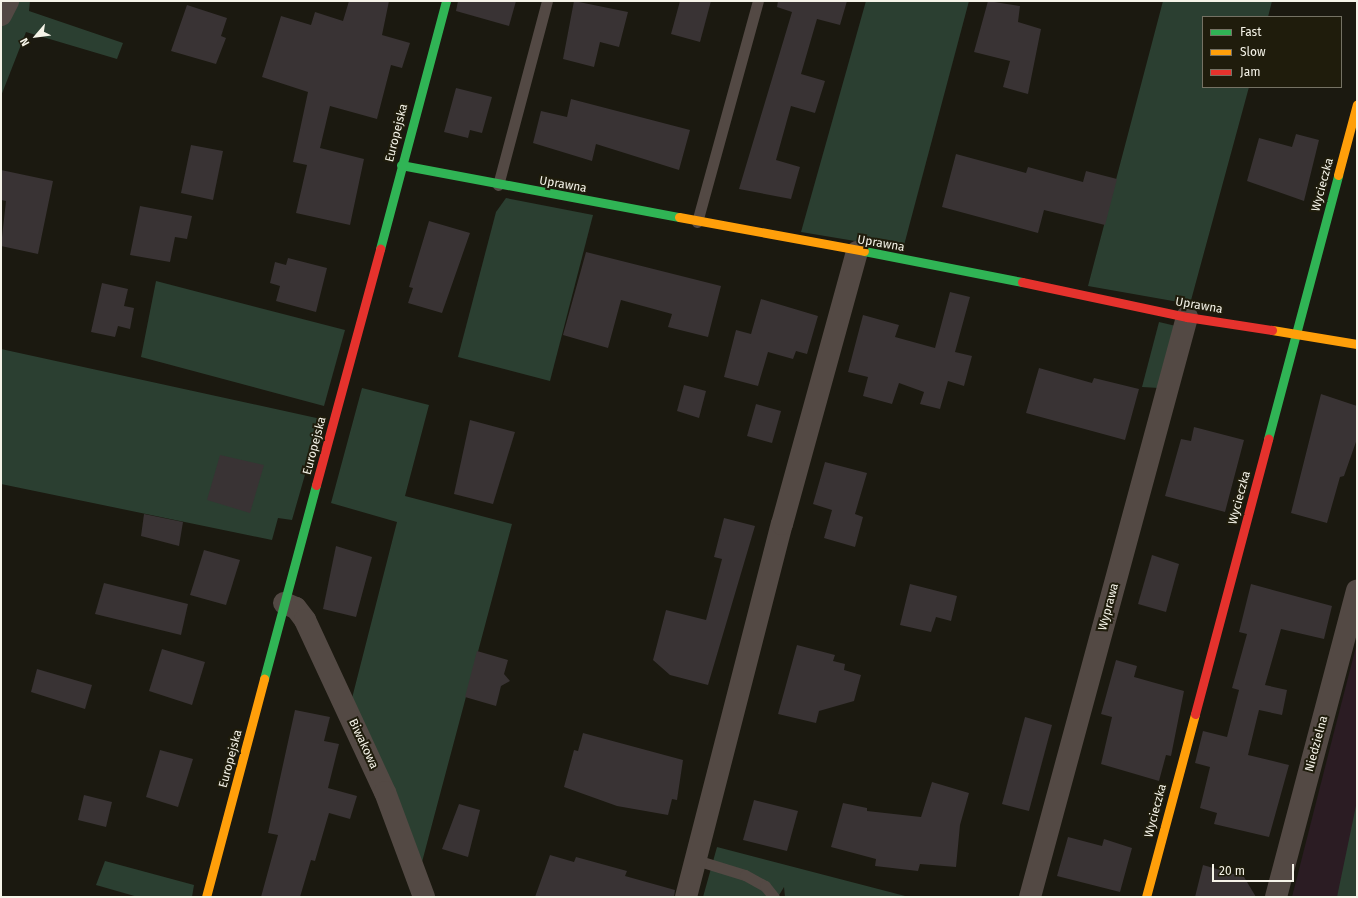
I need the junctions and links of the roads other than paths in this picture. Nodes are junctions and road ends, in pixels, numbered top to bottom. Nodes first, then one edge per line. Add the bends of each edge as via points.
1 (8, 1) edge
2 (446, 1) edge
3 (547, 1) edge
4 (758, 1) edge
5 (1, 15) edge
6 (1357, 104) edge
7 (401, 165) junction
8 (498, 185) junction
9 (696, 222) junction
10 (857, 252) junction
11 (1187, 317) junction
12 (1296, 334) junction
13 (1357, 344) edge
14 (1357, 591) edge
15 (284, 603) junction
16 (696, 860) junction
17 (206, 897) edge
18 (424, 897) edge
19 (686, 897) edge
20 (774, 897) edge
21 (1030, 897) edge
22 (1146, 897) edge
23 (1276, 897) edge

1 - 5 street
2 - 7 street, Europejska
3 - 8 lane
4 - 9 lane
6 - 12 street, Wycieczka
7 - 8 street, Uprawna
7 - 15 street, Europejska
8 - 9 street, Uprawna
9 - 10 street, Uprawna
10 - 11 street, Uprawna via 987,274
10 - 16 street
11 - 12 street, Uprawna
11 - 21 street, Wyprawa
12 - 13 street, Uprawna
12 - 22 street, Wycieczka
14 - 23 street, Niedzielna
15 - 17 street, Europejska
15 - 18 street, Biwakowa via 296,608 305,620 385,792
16 - 19 street
16 - 20 lane via 745,875 765,886

